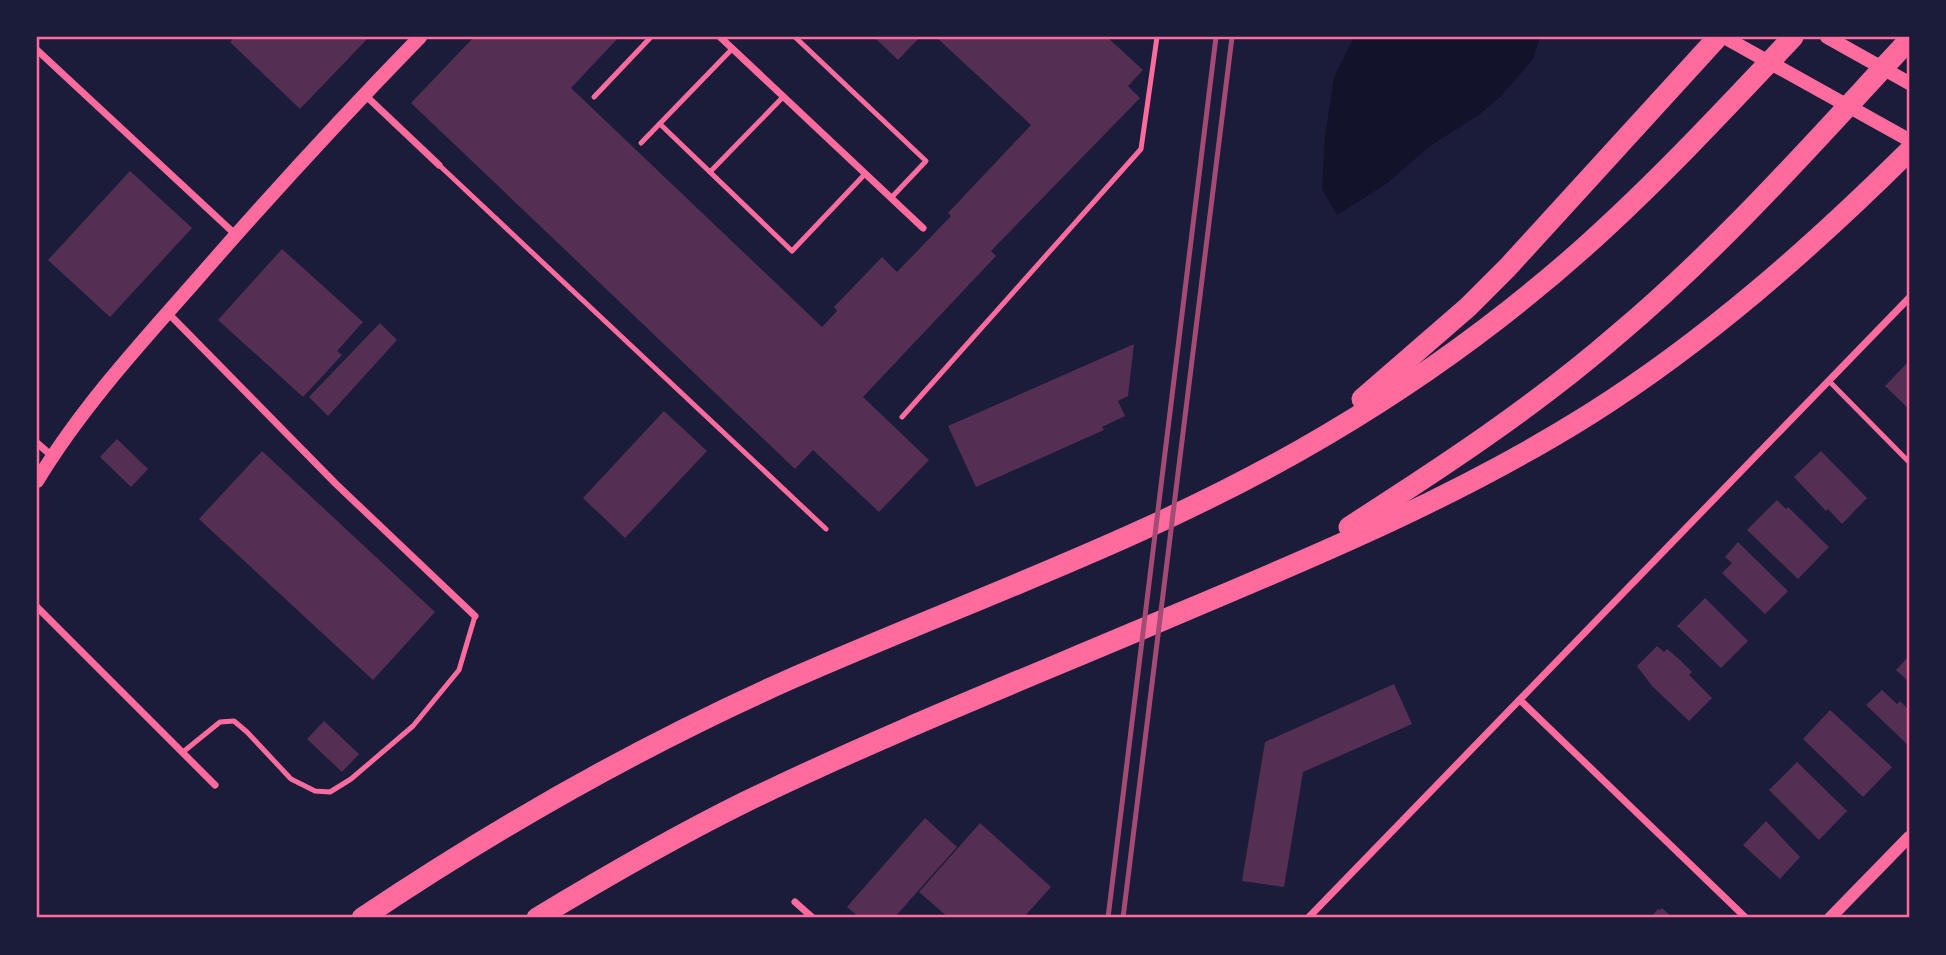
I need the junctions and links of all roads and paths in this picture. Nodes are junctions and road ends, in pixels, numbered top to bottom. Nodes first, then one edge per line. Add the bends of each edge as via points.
1 (420, 37) edge
2 (651, 37) edge
3 (720, 37) edge
4 (735, 37) edge
5 (795, 37) edge
6 (1157, 37) edge
7 (1718, 37) edge
8 (1724, 37) edge
9 (1793, 37) edge
10 (1827, 37) edge
11 (1909, 40) edge
12 (731, 46) junction
13 (37, 50) edge
14 (1909, 83) edge
15 (365, 95) junction
16 (784, 96) junction
17 (594, 97) dead end
18 (660, 124) junction
19 (1909, 140) edge
20 (641, 143) dead end
21 (1909, 151) edge
22 (439, 164) joint
23 (710, 172) junction
24 (865, 174) junction
25 (891, 198) junction
26 (923, 228) dead end
27 (236, 235) junction
28 (1909, 298) edge
29 (167, 313) junction
30 (1829, 381) junction
31 (902, 417) dead end
32 (37, 443) edge
33 (52, 456) junction
34 (1909, 462) edge
35 (1261, 472) junction
36 (37, 481) edge
37 (826, 529) dead end
38 (1247, 585) junction
39 (37, 607) edge
40 (475, 617) joint
41 (1520, 699) junction
42 (183, 752) junction
43 (215, 785) dead end
44 (1909, 837) edge
45 (795, 902) dead end
46 (362, 918) edge
47 (537, 918) edge
48 (813, 918) edge
49 (1308, 918) edge
50 (1746, 918) edge
51 (1830, 918) edge

1 - 15 main road
2 - 17 lane
3 - 12 street
4 - 12 lane
5 - 25 lane via 926,161
6 - 31 lane via 1141,149
7 - 35 highway via 1545,229 1468,307 1352,408
8 - 19 main road
9 - 35 highway via 1587,244 1504,314 1370,408
10 - 14 main road
11 - 38 highway via 1784,173 1616,336 1470,446 1322,543
12 - 16 street
12 - 18 lane
13 - 27 street
15 - 22 street
15 - 27 main road
16 - 23 lane
16 - 24 street
18 - 20 lane
18 - 23 lane
21 - 38 highway via 1704,334 1590,414 1469,482
22 - 37 lane
23 - 24 lane via 792,251
24 - 25 street
25 - 26 street
27 - 29 main road
28 - 30 street
29 - 33 main road
29 - 40 street
30 - 34 lane
30 - 41 street
32 - 33 street
33 - 36 main road
35 - 46 highway via 1083,556 697,724 512,823
38 - 47 highway via 744,803
39 - 42 street
40 - 42 lane via 459,670 413,726 330,792 315,791 291,779 234,721 220,722
41 - 49 street
41 - 50 street
42 - 43 street
44 - 51 street
45 - 48 street

